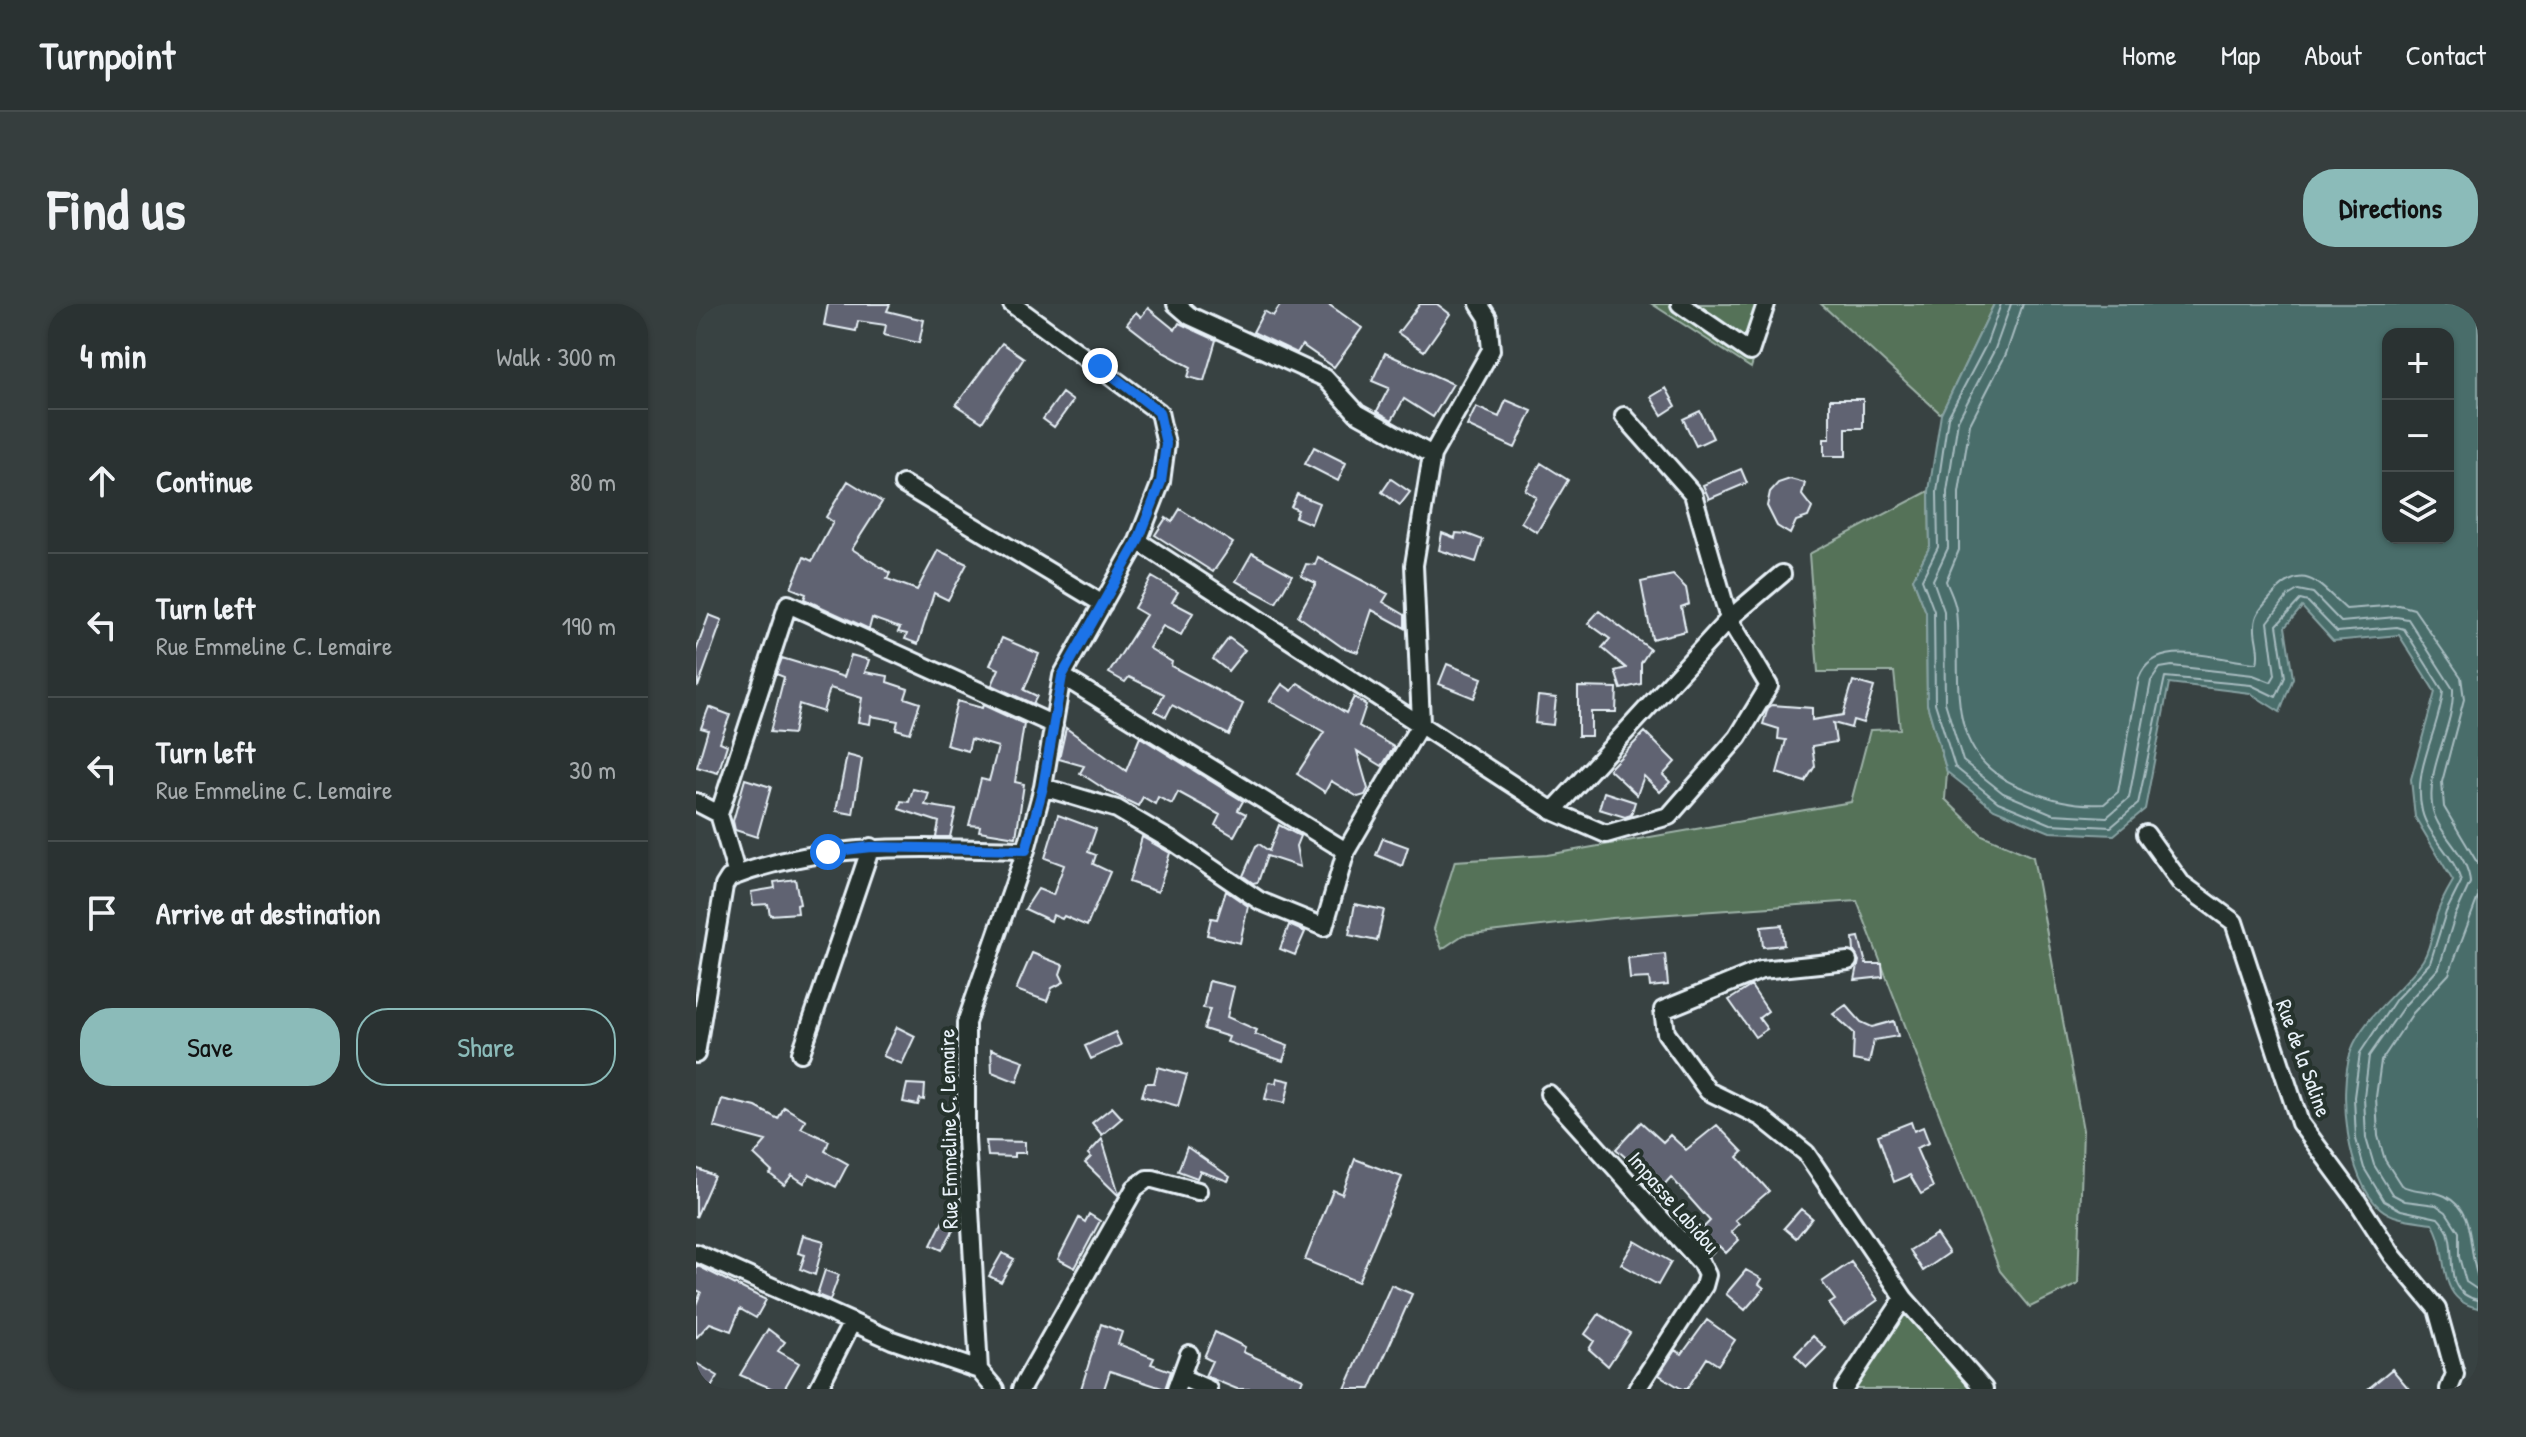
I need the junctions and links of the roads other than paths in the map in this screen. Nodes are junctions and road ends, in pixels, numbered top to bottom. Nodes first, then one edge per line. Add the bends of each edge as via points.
1 (1012, 304) edge
2 (1176, 304) edge
3 (1479, 304) edge
4 (1680, 304) edge
5 (1766, 304) edge
6 (1624, 416) dead end
7 (1432, 455) junction
8 (903, 484) dead end
9 (1138, 541) junction
10 (1782, 574) dead end
11 (1103, 604) junction
12 (1729, 619) junction
13 (1062, 676) junction
14 (1421, 723) junction
15 (1054, 725) junction
16 (1043, 787) junction
17 (696, 802) edge
18 (1553, 811) junction
19 (719, 814) junction
20 (2146, 834) dead end
21 (871, 847) junction
22 (1026, 850) junction
23 (1346, 851) junction
24 (737, 875) junction
25 (1848, 961) dead end
26 (801, 1053) dead end
27 (696, 1054) edge
28 (1549, 1094) dead end
29 (1198, 1191) dead end
30 (696, 1253) edge
31 (1904, 1298) junction
32 (852, 1322) junction
33 (1189, 1354) dead end
34 (979, 1370) junction
35 (1178, 1383) edge
36 (818, 1389) edge
37 (995, 1389) edge
38 (1021, 1389) edge
39 (1208, 1389) edge
40 (1637, 1389) edge
41 (1844, 1389) edge
42 (1984, 1389) edge
43 (2449, 1389) edge

1 - 9 street, Rue Emmeline C. Lemaire via 1159,412 1166,444 1161,482
2 - 7 street via 1190,316 1325,378 1357,413
3 - 7 street via 1488,318 1491,350
4 - 5 street via 1750,352
6 - 12 street via 1693,494
7 - 14 street via 1414,565
8 - 11 street
9 - 11 street, Rue Emmeline C. Lemaire
9 - 14 street
10 - 12 street
11 - 13 street, Rue Emmeline C. Lemaire
12 - 18 street
12 - 18 street via 1769,686 1738,737 1669,816 1606,834
13 - 15 street, Rue Emmeline C. Lemaire
13 - 23 street
14 - 18 street
14 - 23 street
15 - 16 street, Rue Emmeline C. Lemaire
15 - 19 street via 788,604
16 - 22 street, Rue Emmeline C. Lemaire
16 - 23 street via 1117,809 1260,901 1324,927
17 - 19 street
19 - 24 street
20 - 43 street, Rue de la Saline via 2181,883 2234,922 2300,1123 2437,1309 2455,1374
21 - 22 street
21 - 24 street
21 - 26 street
22 - 34 street, Rue Emmeline C. Lemaire via 966,1023 966,1138
24 - 27 street via 724,886
25 - 31 street via 1761,970 1663,1010 1666,1033 1708,1091 1761,1117 1806,1153
28 - 40 street, Impasse Labidou via 1707,1275
29 - 38 street via 1153,1179 1135,1188
30 - 32 street
31 - 41 street
31 - 42 street
32 - 34 street
32 - 36 street
33 - 35 street
34 - 37 street
35 - 39 street

